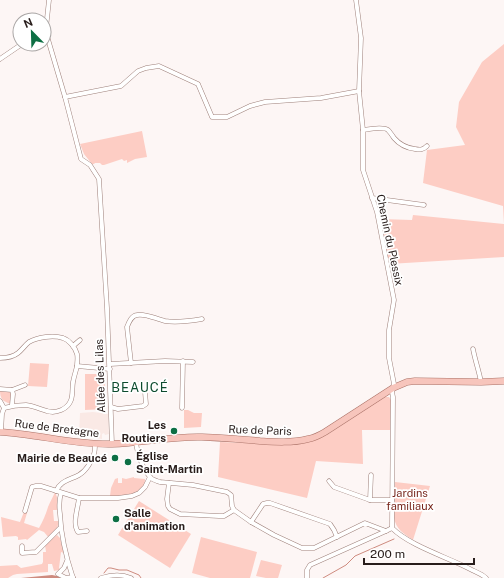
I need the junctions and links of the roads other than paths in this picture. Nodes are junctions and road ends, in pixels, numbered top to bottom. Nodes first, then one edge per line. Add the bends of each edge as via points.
1 (49, 0) edge
2 (356, 0) edge
3 (47, 12) edge
4 (12, 51) edge
5 (52, 52) edge
6 (0, 59) edge
7 (358, 91) junction
8 (65, 97) junction
9 (363, 130) junction
10 (427, 146) dead end
11 (372, 198) junction
12 (424, 205) dead end
13 (202, 319) dead end
14 (80, 340) dead end
15 (73, 346) junction
16 (473, 349) dead end
17 (0, 358) edge
18 (183, 361) junction
19 (192, 362) dead end
20 (131, 363) junction
21 (77, 366) junction
22 (110, 367) junction
23 (504, 381) edge
24 (481, 382) junction
25 (25, 385) dead end
26 (393, 388) junction
27 (0, 389) edge
28 (12, 390) junction
29 (145, 392) dead end
30 (0, 401) edge
31 (12, 405) junction
32 (111, 407) junction
33 (4, 408) junction
34 (182, 408) dead end
35 (0, 432) edge
36 (136, 442) junction
37 (95, 444) junction
38 (112, 444) junction
39 (371, 475) dead end
40 (150, 477) junction
41 (329, 481) dead end
42 (169, 483) junction
43 (56, 491) junction
44 (61, 493) junction
45 (79, 498) junction
46 (370, 500) junction
47 (392, 500) junction
48 (234, 510) junction
49 (25, 511) dead end
50 (251, 522) junction
51 (60, 528) junction
52 (392, 528) junction
53 (87, 531) dead end
54 (386, 531) junction
55 (337, 537) junction
56 (22, 546) dead end
57 (67, 560) junction
58 (73, 577) edge
59 (101, 578) edge
60 (131, 578) edge
61 (307, 578) edge
62 (486, 578) edge

1 - 3 street, Allée des Lilas
2 - 7 street, Chemin du Plessix via 361,38
4 - 6 street
5 - 8 street, Allée des Lilas
7 - 8 street via 321,98 264,102 227,117 212,117 198,84 159,66 138,71 121,86
7 - 9 street, Chemin du Plessix
8 - 22 street, Allée des Lilas via 81,159 90,166 99,179
9 - 10 street via 388,130 406,148 420,150
9 - 11 street, Chemin du Plessix via 363,170
11 - 12 street
11 - 26 street, Chemin du Plessix via 394,300 388,330
13 - 20 street via 182,322 137,315 132,318 127,327
14 - 15 street
15 - 17 street via 63,338 52,336 29,342 18,353
15 - 21 street via 78,355
16 - 24 street
18 - 19 street
18 - 20 street
18 - 34 street
20 - 22 street
21 - 22 street
21 - 31 street via 72,398 64,409 49,412 26,405
22 - 32 street, Allée des Lilas
23 - 24 main road, Rue de Paris
24 - 26 main road, Rue de Paris via 415,381
25 - 28 street
26 - 36 main road, Rue de Paris via 325,432 308,439 273,442 197,437
26 - 47 street, Chemin du Plessix
27 - 28 street
28 - 31 street
29 - 32 street via 146,404 143,406 118,409
30 - 33 street
31 - 33 street
32 - 38 street, Allée des Lilas
33 - 35 street
35 - 37 main road, Rue de Bretagne
36 - 38 main road, Rue de Paris
36 - 40 street via 140,459
37 - 38 main road, Rue de Bretagne
37 - 43 street via 89,465 80,474 62,482
39 - 46 street
40 - 42 street via 155,481
40 - 45 street via 145,487 132,496
41 - 46 street via 334,487
42 - 48 street via 227,492 231,495
42 - 48 street via 166,499 168,506 180,514 224,516
43 - 44 street
43 - 49 street via 41,486 32,488
44 - 45 street
44 - 51 street
45 - 53 street via 76,529 78,532
46 - 47 street
47 - 52 street, Chemin du Plessix
48 - 50 street
50 - 55 street via 274,536 302,548 314,548
50 - 55 street via 264,504 270,503 330,524
51 - 56 street via 36,552 22,553
51 - 57 street
52 - 54 street
52 - 62 street via 411,542
54 - 55 street via 365,523
54 - 61 street via 310,565
57 - 58 street
57 - 58 street via 65,567 58,574 66,578
59 - 60 street

